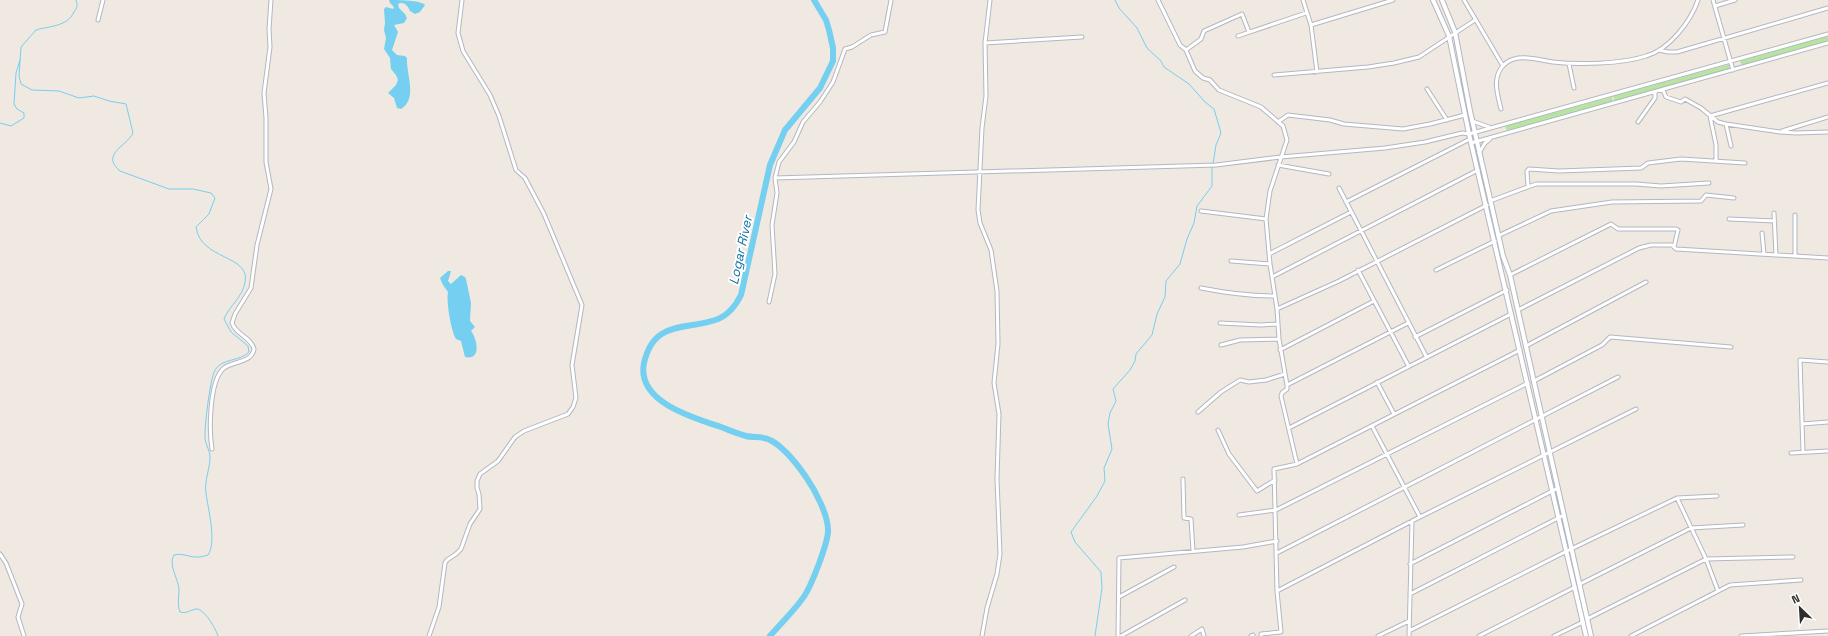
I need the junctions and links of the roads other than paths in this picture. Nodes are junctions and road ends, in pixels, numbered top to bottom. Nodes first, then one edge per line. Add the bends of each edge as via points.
1 (103, 0) edge
2 (271, 0) edge
3 (462, 0) edge
4 (891, 0) edge
5 (990, 0) edge
6 (1158, 0) edge
7 (1303, 0) edge
8 (1393, 0) edge
9 (1433, 0) edge
10 (1442, 0) edge
11 (1464, 0) edge
12 (1698, 0) edge
13 (1713, 0) edge
14 (1735, 0) edge
15 (1715, 6) junction
16 (1828, 8) edge
17 (1306, 13) junction
18 (98, 20) dead end
19 (1475, 20) junction
20 (1311, 25) junction
21 (1249, 32) junction
22 (1455, 32) junction
23 (1828, 34) edge
24 (1082, 36) dead end
25 (1238, 36) dead end
26 (1449, 36) junction
27 (1724, 38) junction
28 (985, 43) junction
29 (1828, 43) edge
30 (1186, 50) junction
31 (1659, 50) junction
32 (1731, 61) junction
33 (1569, 64) junction
34 (1503, 66) junction
35 (1733, 70) junction
36 (1317, 72) junction
37 (1274, 75) dead end
38 (1828, 84) edge
39 (1574, 88) dead end
40 (1427, 89) dead end
41 (1663, 90) junction
42 (1656, 92) junction
43 (1501, 108) dead end
44 (1465, 115) junction
45 (1710, 116) junction
46 (1828, 117) edge
47 (1447, 120) junction
48 (1472, 121) junction
49 (1278, 122) junction
50 (1638, 122) dead end
51 (1726, 124) junction
52 (1501, 125) junction
53 (1495, 127) junction
54 (1474, 132) junction
55 (1780, 132) junction
56 (1828, 132) edge
57 (1503, 134) junction
58 (1496, 136) junction
59 (1470, 138) junction
60 (1476, 141) junction
61 (1731, 146) dead end
62 (1479, 153) junction
63 (1281, 157) junction
64 (1716, 162) junction
65 (1744, 163) dead end
66 (1278, 165) junction
67 (1478, 170) junction
68 (980, 172) junction
69 (1329, 174) dead end
70 (775, 178) junction
71 (1709, 183) dead end
72 (1528, 186) junction
73 (1338, 188) dead end
74 (1734, 198) dead end
75 (1490, 201) junction
76 (1346, 202) junction
77 (1487, 205) junction
78 (1201, 211) dead end
79 (1351, 212) junction
80 (1774, 213) dead end
81 (1795, 215) dead end
82 (1266, 219) junction
83 (1729, 219) dead end
84 (1775, 221) junction
85 (1361, 231) junction
86 (1762, 233) dead end
87 (1498, 236) junction
88 (1495, 241) junction
89 (1674, 247) junction
90 (1269, 254) junction
91 (1764, 254) junction
92 (1776, 255) junction
93 (1795, 256) junction
94 (1828, 258) edge
95 (1231, 261) dead end
96 (1376, 261) junction
97 (1270, 264) junction
98 (1358, 270) junction
99 (1436, 270) dead end
100 (1510, 275) junction
101 (1272, 277) junction
102 (1646, 282) dead end
103 (1201, 288) dead end
104 (1507, 290) junction
105 (1275, 296) junction
106 (1374, 301) junction
107 (769, 302) dead end
108 (1277, 309) junction
109 (1518, 310) junction
110 (1512, 313) junction
111 (1220, 323) dead end
112 (1408, 323) junction
113 (1278, 324) junction
114 (1390, 332) junction
115 (1416, 336) junction
116 (1279, 339) junction
117 (1221, 345) dead end
118 (1526, 346) junction
119 (1730, 347) dead end
120 (1520, 349) junction
121 (1280, 350) junction
122 (1426, 356) junction
123 (1828, 362) edge
124 (1408, 365) junction
125 (1285, 374) junction
126 (1618, 377) dead end
127 (1534, 381) junction
128 (1377, 382) junction
129 (1528, 383) junction
130 (1287, 385) junction
131 (1636, 409) dead end
132 (1198, 412) dead end
133 (1394, 414) junction
134 (1542, 416) junction
135 (1537, 419) junction
136 (1828, 422) edge
137 (1802, 424) junction
138 (1372, 426) junction
139 (1289, 428) junction
140 (1218, 430) dead end
141 (212, 449) dead end
142 (1828, 451) edge
143 (1803, 452) junction
144 (1551, 453) junction
145 (1791, 453) dead end
146 (1386, 455) junction
147 (1546, 456) junction
148 (1297, 464) junction
149 (1183, 479) dead end
150 (1275, 480) junction
151 (1404, 488) junction
152 (1558, 488) junction
153 (1553, 490) junction
154 (1717, 496) dead end
155 (1677, 498) junction
156 (1276, 510) junction
157 (1239, 515) dead end
158 (1562, 516) junction
159 (1420, 517) junction
160 (1412, 521) junction
161 (1743, 525) dead end
162 (1691, 528) junction
163 (1277, 541) junction
164 (1569, 550) junction
165 (1193, 552) junction
166 (1277, 553) junction
167 (0, 554) edge
168 (1793, 557) dead end
169 (1706, 559) junction
170 (1410, 564) junction
171 (1174, 567) dead end
172 (1801, 580) dead end
173 (1580, 584) junction
174 (1575, 587) junction
175 (1277, 591) junction
176 (1718, 591) junction
177 (1410, 594) junction
178 (1119, 597) junction
179 (1185, 600) dead end
180 (1585, 620) junction
181 (1409, 621) junction
182 (1409, 631) junction
183 (1828, 631) edge
184 (24, 636) edge
185 (429, 636) edge
186 (982, 636) edge
187 (1119, 636) edge
188 (1191, 636) edge
189 (1204, 636) edge
190 (1260, 636) edge
191 (1378, 636) edge
192 (1409, 636) edge
193 (1479, 636) edge
194 (1554, 636) edge
195 (1586, 636) edge
196 (1591, 636) edge
197 (1630, 636) edge
198 (1741, 636) edge

1 - 18 street
2 - 141 street via 270,47 264,93 266,162 271,189 257,246 251,288 232,323 254,349 252,356 225,368 217,380 210,437
3 - 185 street via 458,33 463,51 490,95 516,170 525,178 544,214 582,305 572,366 576,398 573,407 568,414 515,437 498,462 480,474 477,488 480,509 470,524 461,549 445,563 439,607
4 - 70 street via 885,32 865,37 845,49 833,82 803,122 794,142 779,162
5 - 28 street
6 - 30 street via 1180,45
7 - 17 street
8 - 20 street
9 - 26 street
10 - 22 street
11 - 19 street
12 - 31 street via 1685,26
13 - 15 street
14 - 15 street
15 - 27 street
16 - 27 street
17 - 20 street
17 - 21 street
19 - 22 street
19 - 34 street
20 - 36 street
21 - 25 street
21 - 30 street via 1242,14 1204,30 1201,39
22 - 26 street
22 - 48 street
23 - 32 street
24 - 28 street
26 - 36 street via 1419,57 1394,63
26 - 44 street
27 - 31 street via 1677,52
27 - 32 street
28 - 68 street via 986,96
29 - 35 street
30 - 49 street via 1195,71 1203,78 1210,80 1219,90 1261,107
31 - 33 street via 1647,56 1619,61
32 - 35 street
32 - 52 street
33 - 34 street via 1530,58 1507,62
33 - 39 street
34 - 43 street via 1495,84
35 - 41 street
36 - 37 street
38 - 45 street
40 - 47 street
41 - 42 street
41 - 45 street via 1666,97 1681,102 1686,99
42 - 50 street via 1655,98
42 - 57 street
44 - 47 street
44 - 59 street
45 - 51 street
45 - 64 street via 1716,145
46 - 55 street
47 - 49 street via 1403,129 1344,124 1288,115
48 - 53 street via 1483,126
48 - 54 street
49 - 63 street via 1283,126 1287,140
51 - 55 street
51 - 61 street
52 - 53 street
52 - 57 street via 1500,130
53 - 54 street
54 - 59 street
54 - 60 street
55 - 56 street
57 - 58 street
58 - 60 street
58 - 62 street via 1487,141
59 - 60 street
59 - 63 street via 1462,133 1385,148
59 - 67 street
59 - 76 street
60 - 62 street
62 - 75 street
63 - 66 street
63 - 68 street via 1216,165
64 - 65 street
64 - 72 street via 1681,159 1648,163 1641,168 1558,171 1529,169
66 - 69 street
66 - 82 street via 1270,191
67 - 77 street
67 - 85 street
68 - 70 street
68 - 186 street via 978,210 980,223 991,250 997,291 998,344 994,383 999,414 997,479 1000,554
70 - 107 street via 777,193 772,225 775,274
71 - 72 street via 1661,186
72 - 75 street
73 - 76 street
74 - 87 street via 1706,195 1700,201 1612,202 1551,211
75 - 87 street
76 - 79 street
77 - 88 street
77 - 96 street
78 - 82 street
79 - 85 street
79 - 90 street
80 - 84 street
81 - 93 street
82 - 90 street
83 - 84 street
84 - 92 street
85 - 96 street
85 - 101 street
86 - 91 street
87 - 100 street
88 - 99 street
88 - 104 street
89 - 91 street
89 - 100 street via 1678,230 1676,229 1618,229 1611,224
89 - 109 street via 1651,245 1639,248
90 - 97 street
91 - 92 street
92 - 93 street
93 - 94 street
95 - 97 street
96 - 98 street
96 - 112 street
97 - 101 street
98 - 106 street
98 - 108 street
100 - 109 street
101 - 105 street
102 - 118 street
103 - 105 street via 1228,294
104 - 110 street
104 - 115 street
105 - 108 street
106 - 114 street
106 - 121 street
108 - 113 street
109 - 118 street
110 - 120 street
110 - 122 street
111 - 113 street
112 - 114 street
112 - 115 street
113 - 116 street
114 - 124 street
114 - 130 street
115 - 122 street
116 - 117 street via 1240,340
116 - 121 street
118 - 127 street
119 - 127 street via 1610,336 1602,345
120 - 129 street
120 - 133 street
121 - 125 street
122 - 124 street
123 - 137 street via 1800,360
124 - 128 street
125 - 130 street
125 - 132 street via 1266,380 1240,380
126 - 134 street
127 - 134 street
128 - 133 street
128 - 139 street
129 - 135 street
129 - 146 street
130 - 139 street via 1281,396
131 - 144 street
133 - 138 street
134 - 135 street
134 - 144 street
135 - 147 street
135 - 151 street
136 - 137 street
137 - 143 street
138 - 146 street
138 - 148 street
139 - 148 street
140 - 150 street via 1229,454 1257,491
142 - 143 street
143 - 145 street
144 - 147 street
144 - 152 street
146 - 151 street
146 - 156 street
147 - 153 street
147 - 159 street
148 - 150 street via 1274,469
149 - 165 street via 1184,518 1191,519
150 - 156 street
151 - 159 street
151 - 166 street
152 - 153 street
152 - 158 street
153 - 158 street
153 - 170 street
154 - 155 street
155 - 162 street
155 - 164 street
156 - 157 street
156 - 163 street
158 - 164 street
158 - 177 street
159 - 160 street
160 - 170 street
160 - 175 street
161 - 162 street
162 - 169 street
162 - 173 street
163 - 165 street
163 - 166 street
164 - 173 street
164 - 174 street
164 - 182 street
165 - 178 street via 1119,558
166 - 175 street
167 - 184 street via 22,604 18,617
168 - 169 street
169 - 176 street
169 - 180 street
170 - 177 street
171 - 178 street
172 - 176 street via 1730,585
173 - 180 street
174 - 180 street
174 - 193 street
175 - 190 street via 1281,632
176 - 197 street
177 - 181 street
178 - 187 street
179 - 187 street
180 - 194 street
180 - 195 street
180 - 196 street
181 - 182 street
181 - 191 street
182 - 192 street
183 - 198 street
188 - 189 street via 1202,629

